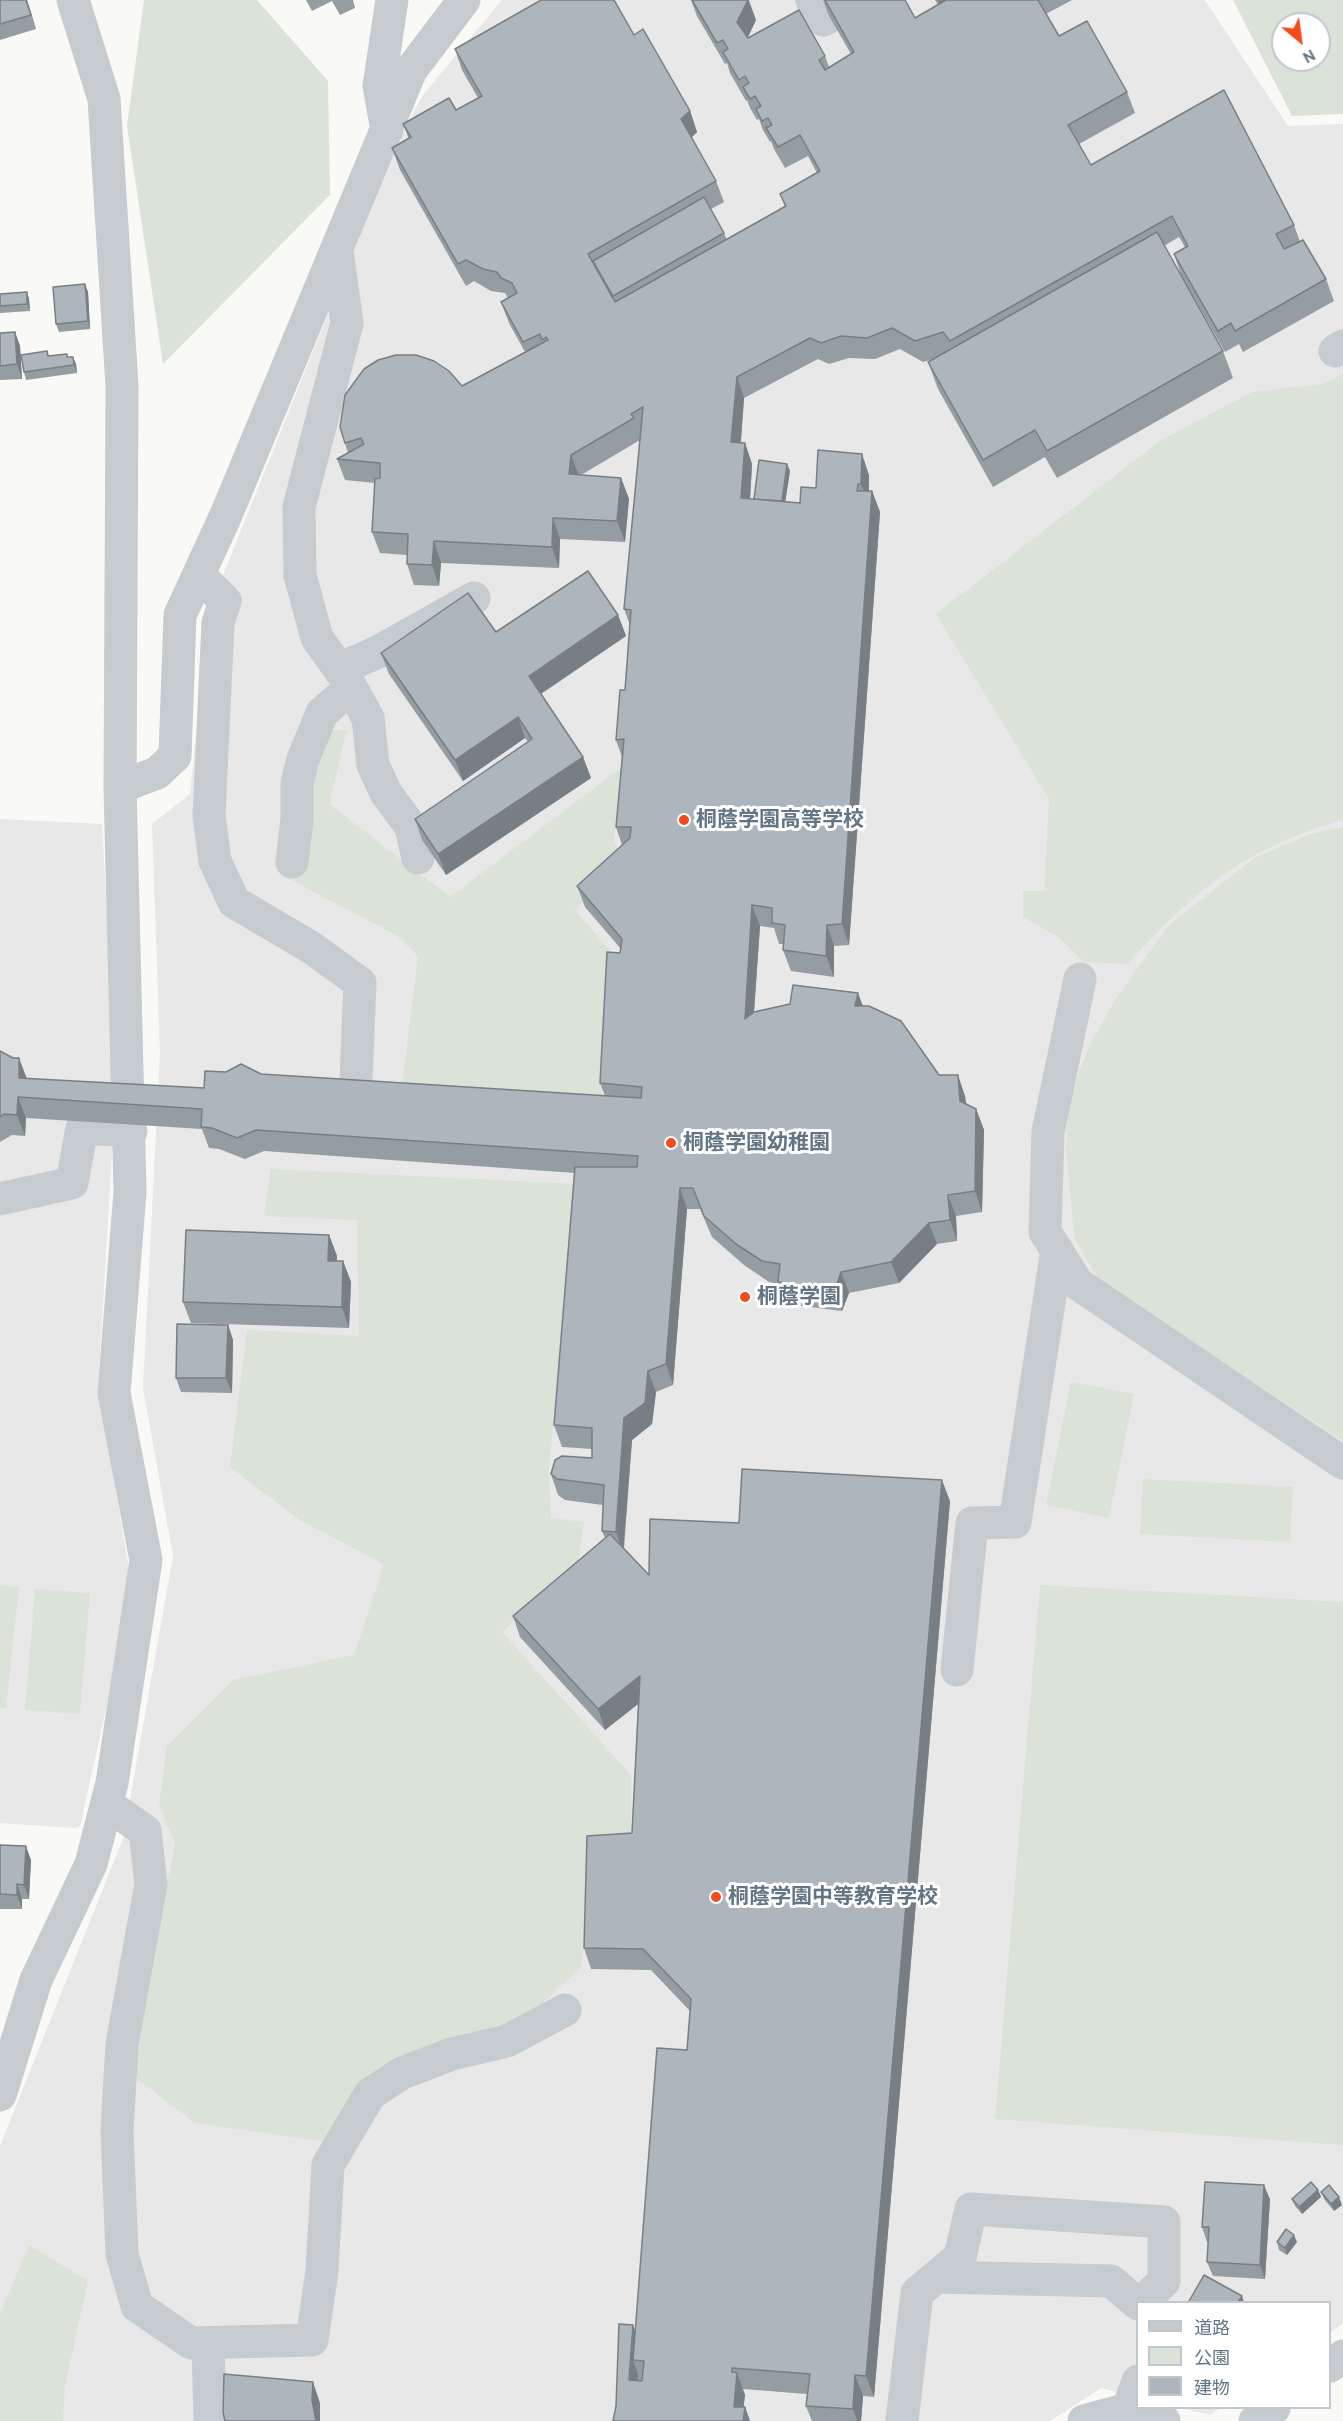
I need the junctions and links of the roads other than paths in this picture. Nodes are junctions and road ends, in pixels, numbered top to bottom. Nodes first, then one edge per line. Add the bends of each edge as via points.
1 (73, 0) edge
2 (392, 0) edge
3 (464, 0) edge
4 (812, 0) edge
5 (859, 0) edge
6 (387, 130) junction
7 (337, 251) junction
8 (199, 575) junction
9 (474, 598) edge
10 (345, 679) junction
11 (120, 787) junction
12 (418, 858) dead end
13 (292, 862) dead end
14 (1080, 979) dead end
15 (356, 1080) edge
16 (130, 1131) junction
17 (0, 1199) edge
18 (1057, 1250) junction
19 (1343, 1463) edge
20 (957, 1670) dead end
21 (107, 1804) junction
22 (565, 2010) dead end
23 (0, 2096) edge
24 (936, 2277) junction
25 (1143, 2301) edge
26 (1136, 2303) edge
27 (208, 2343) junction
28 (1132, 2395) edge
29 (1149, 2409) edge
30 (1273, 2409) edge
31 (210, 2421) edge
32 (902, 2421) edge
33 (1084, 2421) edge
34 (1164, 2421) edge
35 (1255, 2421) edge

1 - 11 street via 104,99 109,154 122,386
2 - 6 street via 379,86
3 - 6 street via 411,70
4 - 5 street via 823,20
6 - 7 street
7 - 8 street
7 - 10 street via 347,323 299,507 303,585 316,638
8 - 11 street via 180,615 175,756 157,773
8 - 15 street via 225,602 218,623 209,815 215,861 234,902 312,948 360,983
9 - 10 street via 378,652
10 - 12 street via 368,718 373,765 386,793 411,827
10 - 13 street via 322,712 303,759 297,783
11 - 16 street
14 - 18 street via 1048,1132 1045,1232
16 - 17 street via 82,1128 72,1183
16 - 21 street via 130,1192 114,1393 146,1560
18 - 19 street via 1078,1284
18 - 20 street via 1015,1522 972,1523
21 - 23 street via 91,1864 36,1980
21 - 27 street via 145,1831 151,1884 122,2044 117,2130 122,2254 137,2306 191,2343
22 - 27 street via 507,2041 452,2054 402,2073 370,2094 328,2165 322,2271 312,2340
24 - 25 street via 960,2258 971,2209 1164,2222 1164,2281
24 - 26 street via 1112,2281
24 - 32 street via 917,2293
27 - 31 street
28 - 33 street
29 - 34 street
30 - 35 street

